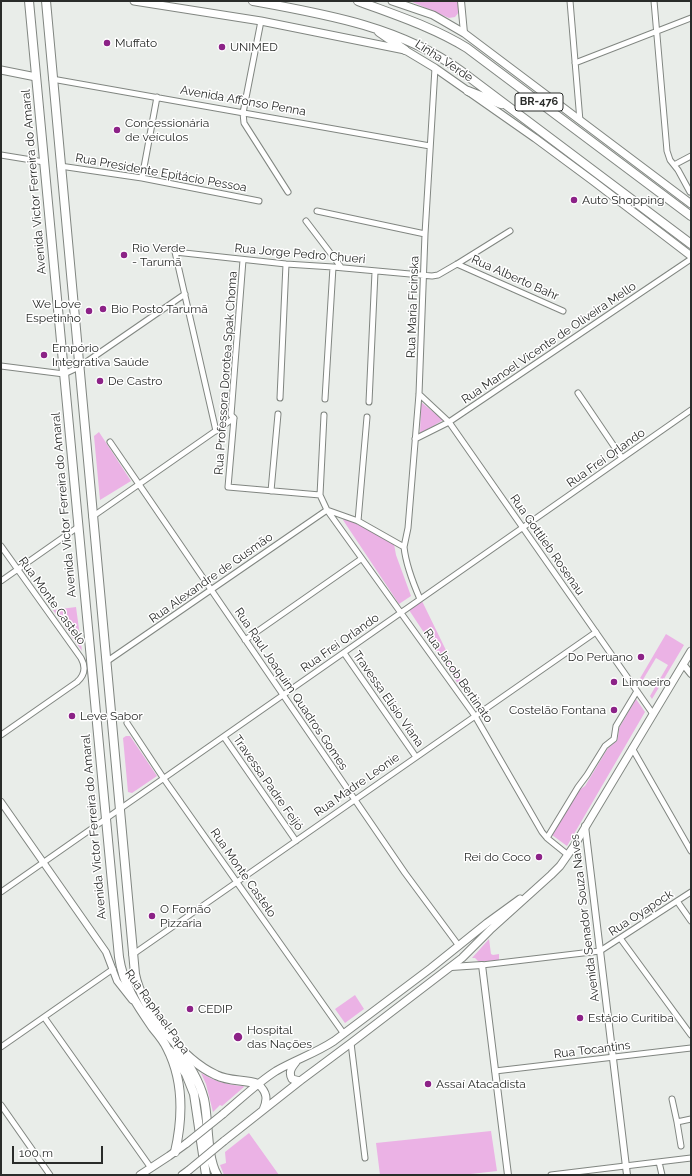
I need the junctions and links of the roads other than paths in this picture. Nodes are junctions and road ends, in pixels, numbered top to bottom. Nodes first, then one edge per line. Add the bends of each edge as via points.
1 (29, 1) edge
2 (46, 1) edge
3 (134, 1) edge
4 (253, 1) edge
5 (358, 1) edge
6 (392, 1) edge
7 (461, 1) edge
8 (570, 1) edge
9 (654, 1) edge
10 (691, 18) edge
11 (261, 21) junction
12 (372, 27) junction
13 (657, 31) junction
14 (464, 33) junction
15 (405, 50) junction
16 (575, 63) junction
17 (435, 68) junction
18 (1, 70) edge
19 (36, 77) junction
20 (52, 79) junction
21 (468, 91) junction
22 (157, 97) junction
23 (510, 108) junction
24 (243, 112) junction
25 (580, 121) junction
26 (430, 146) junction
27 (1, 155) edge
28 (691, 156) edge
29 (44, 162) junction
30 (674, 164) junction
31 (60, 166) junction
32 (142, 178) junction
33 (288, 192) dead end
34 (690, 192) dead end
35 (259, 201) dead end
36 (691, 204) edge
37 (317, 211) dead end
38 (691, 216) edge
39 (306, 221) dead end
40 (510, 231) dead end
41 (425, 234) junction
42 (691, 244) edge
43 (691, 258) edge
44 (243, 260) junction
45 (286, 264) junction
46 (457, 264) junction
47 (333, 267) junction
48 (341, 268) junction
49 (375, 272) junction
50 (424, 275) junction
51 (185, 294) junction
52 (564, 311) dead end
53 (1, 366) edge
54 (79, 367) junction
55 (64, 374) junction
56 (578, 393) dead end
57 (419, 394) junction
58 (280, 398) dead end
59 (325, 399) dead end
60 (369, 402) dead end
61 (691, 410) edge
62 (278, 414) dead end
63 (324, 416) dead end
64 (367, 417) dead end
65 (234, 418) junction
66 (449, 422) junction
67 (216, 431) junction
68 (415, 439) junction
69 (110, 442) dead end
70 (622, 458) junction
71 (138, 485) junction
72 (271, 491) junction
73 (320, 495) junction
74 (327, 510) junction
75 (92, 517) junction
76 (358, 521) junction
77 (78, 527) junction
78 (523, 528) junction
79 (1, 546) edge
80 (404, 547) junction
81 (361, 559) junction
82 (17, 570) junction
83 (1, 581) edge
84 (211, 590) junction
85 (420, 599) junction
86 (401, 613) junction
87 (596, 632) junction
88 (245, 640) junction
89 (691, 651) edge
90 (344, 653) junction
91 (105, 663) junction
92 (683, 664) junction
93 (691, 674) edge
94 (637, 691) junction
95 (284, 695) junction
96 (653, 714) junction
97 (475, 716) junction
98 (127, 723) dead end
99 (1, 735) edge
100 (224, 737) junction
101 (632, 748) junction
102 (416, 757) junction
103 (164, 779) junction
104 (355, 800) junction
105 (1, 802) edge
106 (119, 810) junction
107 (106, 819) junction
108 (585, 826) junction
109 (547, 838) junction
110 (296, 841) junction
111 (691, 851) edge
112 (568, 855) junction
113 (43, 863) junction
114 (238, 882) junction
115 (534, 891) junction
116 (1, 892) edge
117 (691, 892) edge
118 (677, 901) junction
119 (691, 921) edge
120 (620, 938) junction
121 (118, 946) junction
122 (458, 946) junction
123 (600, 952) junction
124 (107, 954) junction
125 (132, 955) junction
126 (482, 965) junction
127 (451, 967) junction
128 (112, 969) junction
129 (135, 1003) junction
130 (44, 1017) junction
131 (344, 1034) junction
132 (691, 1034) edge
133 (351, 1043) junction
134 (176, 1045) junction
135 (1, 1047) edge
136 (167, 1047) junction
137 (691, 1048) edge
138 (613, 1057) junction
139 (298, 1060) junction
140 (495, 1071) junction
141 (300, 1081) junction
142 (258, 1084) junction
143 (672, 1099) dead end
144 (1, 1105) edge
145 (262, 1110) junction
146 (691, 1119) edge
147 (677, 1122) junction
148 (681, 1146) dead end
149 (175, 1152) junction
150 (365, 1158) dead end
151 (691, 1158) edge
152 (659, 1162) junction
153 (626, 1166) junction
154 (151, 1168) junction
155 (50, 1175) edge
156 (140, 1175) edge
157 (155, 1175) edge
158 (182, 1175) edge
159 (206, 1175) edge
160 (217, 1175) edge
161 (508, 1175) edge
162 (551, 1175) edge
163 (627, 1175) edge
164 (662, 1175) edge

1 - 19 main road, Avenida Victor Ferreira do Amaral
2 - 20 main road
3 - 11 main road, Linha Verde
4 - 12 main road, Linha Verde / BR-476
5 - 38 main road, Linha Verde / BR-476 via 422,24 467,48
6 - 14 main road via 433,15
7 - 14 street
8 - 16 street
9 - 13 street
10 - 13 street
11 - 15 main road, Linha Verde
11 - 24 street
12 - 15 main road
12 - 23 main road, Linha Verde / BR-476 via 437,54
13 - 16 street
13 - 30 street via 667,151
14 - 25 main road
15 - 17 main road, Linha Verde
16 - 25 street
17 - 21 main road, Linha Verde
17 - 26 street, Rua Maria Ficinska
18 - 19 main road
19 - 29 main road, Avenida Victor Ferreira do Amaral
20 - 22 street, Avenida Affonso Penna
20 - 31 main road
21 - 23 main road
21 - 43 main road, Linha Verde via 582,172
22 - 24 street, Avenida Affonso Penna
22 - 32 street
23 - 42 main road, Linha Verde / BR-476
24 - 26 street, Avenida Affonso Penna
24 - 33 street via 247,129
25 - 36 main road
26 - 41 street, Rua Maria Ficinska
27 - 29 street
28 - 30 street
29 - 55 main road, Avenida Victor Ferreira do Amaral
30 - 34 street
31 - 32 street, Rua Presidente Epitácio Pessoa
31 - 54 main road
32 - 35 street, Rua Presidente Epitácio Pessoa
37 - 41 street
39 - 48 street
40 - 46 street, Rua Jorge Pedro Chueri
41 - 50 street, Rua Maria Ficinska
43 - 66 street, Rua Manoel Vicente de Oliveira Mello
44 - 45 street, Rua Jorge Pedro Chueri
44 - 51 street, Rua Jorge Pedro Chueri via 175,252
44 - 65 street, Rua Professora Dorotea Spak Choma via 231,415
45 - 47 street, Rua Jorge Pedro Chueri
45 - 58 street
46 - 50 street, Rua Jorge Pedro Chueri via 438,275
46 - 52 street, Rua Alberto Bahr
47 - 48 street, Rua Jorge Pedro Chueri
47 - 59 street
48 - 49 street, Rua Jorge Pedro Chueri
49 - 50 street, Rua Jorge Pedro Chueri
49 - 60 street
50 - 57 street, Rua Maria Ficinska
51 - 54 street
51 - 67 street
53 - 55 street
54 - 55 street
54 - 75 main road
55 - 77 main road, Avenida Victor Ferreira do Amaral
56 - 70 street
57 - 66 street, Rua Gottlieb Rosenau
57 - 68 street, Rua Maria Ficinska
61 - 70 street, Rua Frei Orlando
62 - 72 street
63 - 73 street
64 - 76 street
65 - 67 street
65 - 72 street, Rua Professora Dorotea Spak Choma via 228,487
66 - 68 street, Rua Manoel Vicente de Oliveira Mello
66 - 78 street, Rua Gottlieb Rosenau
67 - 71 street
68 - 80 street, Rua Maria Ficinska via 408,528
69 - 71 street, Rua Raul Joaquim Quadros Gomes
70 - 78 street, Rua Frei Orlando
71 - 75 street
71 - 84 street, Rua Raul Joaquim Quadros Gomes
72 - 73 street
73 - 74 street, Rua Jacob Bertinato
74 - 76 street
74 - 81 street, Rua Jacob Bertinato
74 - 84 street, Rua Alexandre de Gusmão
75 - 91 main road
76 - 80 street
77 - 82 street
77 - 107 main road, Avenida Victor Ferreira do Amaral
78 - 85 street, Rua Frei Orlando
78 - 87 street, Rua Gottlieb Rosenau
79 - 82 street, Rua Monte Castelo
80 - 85 street via 405,558
81 - 86 street, Rua Jacob Bertinato
81 - 88 street
82 - 83 street
82 - 99 street, Rua Monte Castelo via 81,658 85,669 82,677 76,682
84 - 88 street, Rua Raul Joaquim Quadros Gomes
84 - 91 street, Rua Alexandre de Gusmão
85 - 86 street, Rua Frei Orlando
86 - 90 street, Rua Frei Orlando
86 - 97 street, Rua Jacob Bertinato
87 - 94 street, Rua Gottlieb Rosenau
87 - 97 street, Rua Madre Leonie
88 - 95 street, Rua Raul Joaquim Quadros Gomes
89 - 92 main road
90 - 95 street, Rua Frei Orlando
90 - 102 street, Travessa Elísio Viana
91 - 106 main road
92 - 93 street
92 - 96 main road
94 - 96 street, Rua Gottlieb Rosenau
94 - 109 street via 616,726 614,740 605,746
95 - 100 street, Rua Frei Orlando
95 - 104 street, Rua Raul Joaquim Quadros Gomes
96 - 101 main road
97 - 102 street, Rua Madre Leonie
97 - 109 street, Rua Jacob Bertinato
98 - 103 street, Rua Monte Castelo
100 - 103 street, Rua Frei Orlando
100 - 110 street, Travessa Padre Feijó
101 - 108 main road
101 - 111 street
102 - 104 street, Rua Madre Leonie
103 - 106 street, Rua Frei Orlando
103 - 114 street, Rua Monte Castelo
104 - 110 street, Rua Madre Leonie
104 - 122 street, Rua Raul Joaquim Quadros Gomes
105 - 113 street, Rua Raphael Papa
106 - 107 street, Rua Frei Orlando
106 - 125 main road
107 - 113 street, Rua Frei Orlando
107 - 121 main road, Avenida Victor Ferreira do Amaral
108 - 112 main road
108 - 123 street, Avenida Senador Souza Naves
109 - 112 street, Rua Jacob Bertinato
110 - 114 street, Rua Madre Leonie
112 - 115 main road
113 - 116 street, Rua Frei Orlando
113 - 124 street, Rua Raphael Papa
114 - 125 street, Rua Madre Leonie
114 - 131 street, Rua Monte Castelo
115 - 122 main road via 511,905
115 - 127 main road
117 - 118 street, Rua Oyapock
118 - 119 street
118 - 120 street, Rua Oyapock
120 - 123 street, Rua Oyapock
120 - 132 street
121 - 124 street via 118,950
121 - 129 main road, Avenida Victor Ferreira do Amaral via 123,976
122 - 131 main road
123 - 126 street, Rua Oyapock
123 - 138 street, Avenida Senador Souza Naves
124 - 128 street, Rua Raphael Papa
125 - 134 main road, Rua Raphael Papa via 140,993
126 - 127 street
126 - 140 street
127 - 133 main road
128 - 129 street, Rua Raphael Papa via 121,987
128 - 130 street
129 - 136 main road, Rua Raphael Papa
130 - 135 street
130 - 154 street
131 - 139 main road via 327,1046
133 - 141 main road
133 - 150 street
134 - 142 main road via 216,1076
134 - 160 main road, Rua Raphael Papa via 199,1083 204,1099 212,1161
136 - 149 main road via 176,1068 181,1095
136 - 159 main road, Rua Raphael Papa via 191,1083
137 - 138 street, Rua Tocantins
138 - 140 street, Rua Tocantins
138 - 153 street, Avenida Senador Souza Naves
139 - 141 main road via 290,1076
139 - 142 main road
140 - 161 street
141 - 145 main road
142 - 145 main road via 266,1094 266,1103
142 - 149 main road, bridge
143 - 147 street
144 - 155 street
145 - 158 main road, bridge
146 - 147 street
147 - 148 street
149 - 154 main road
151 - 152 street
152 - 153 street
152 - 164 street
153 - 162 street
153 - 163 street, Avenida Senador Souza Naves
154 - 156 main road
154 - 157 main road

